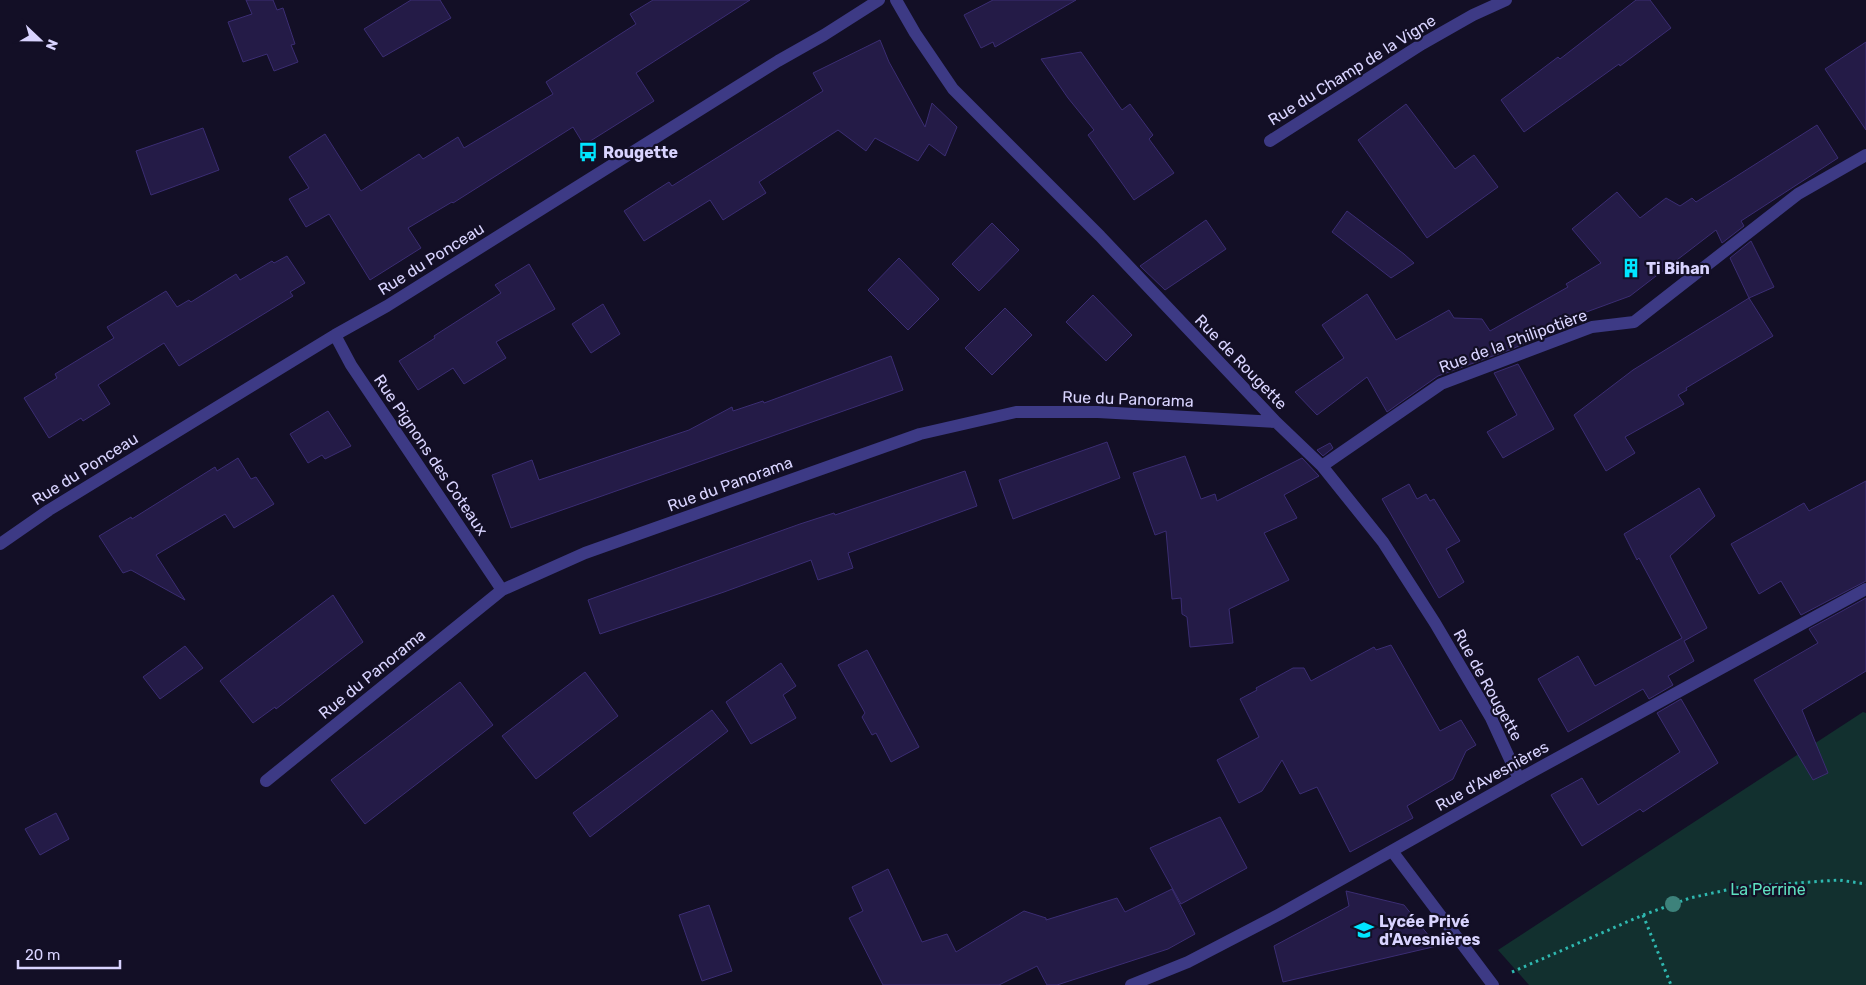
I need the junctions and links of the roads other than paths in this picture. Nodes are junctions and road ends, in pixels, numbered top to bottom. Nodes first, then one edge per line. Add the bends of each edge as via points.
1 (879, 0) edge
2 (896, 0) edge
3 (1506, 0) edge
4 (1270, 141) dead end
5 (1866, 155) edge
6 (335, 335) junction
7 (1276, 422) junction
8 (1322, 466) junction
9 (0, 544) edge
10 (1866, 588) edge
11 (502, 590) junction
12 (1520, 779) junction
13 (266, 780) dead end
14 (1392, 851) junction
15 (1493, 984) edge
16 (1131, 985) edge

1 - 6 street, Rue du Ponceau via 387,306
2 - 7 street, Rue de Rougette via 953,89 1100,236
3 - 4 street, Rue du Champ de la Vigne via 1422,44
5 - 8 street, Rue de la Philipotière via 1798,194 1634,322 1592,327 1441,384
6 - 9 street, Rue du Ponceau via 57,505
6 - 11 street, Rue Pignons des Coteaux via 351,365
7 - 8 street, Rue de Rougette
7 - 11 street, Rue du Panorama via 1098,412 1016,412 920,434 585,553
8 - 12 street, Rue de Rougette via 1383,542 1430,614 1491,718
10 - 12 street, Rue d'Avesnières
11 - 13 street, Rue du Panorama
12 - 14 street, Rue d'Avesnières
14 - 15 street
14 - 16 street, Rue d'Avesnières via 1188,962

